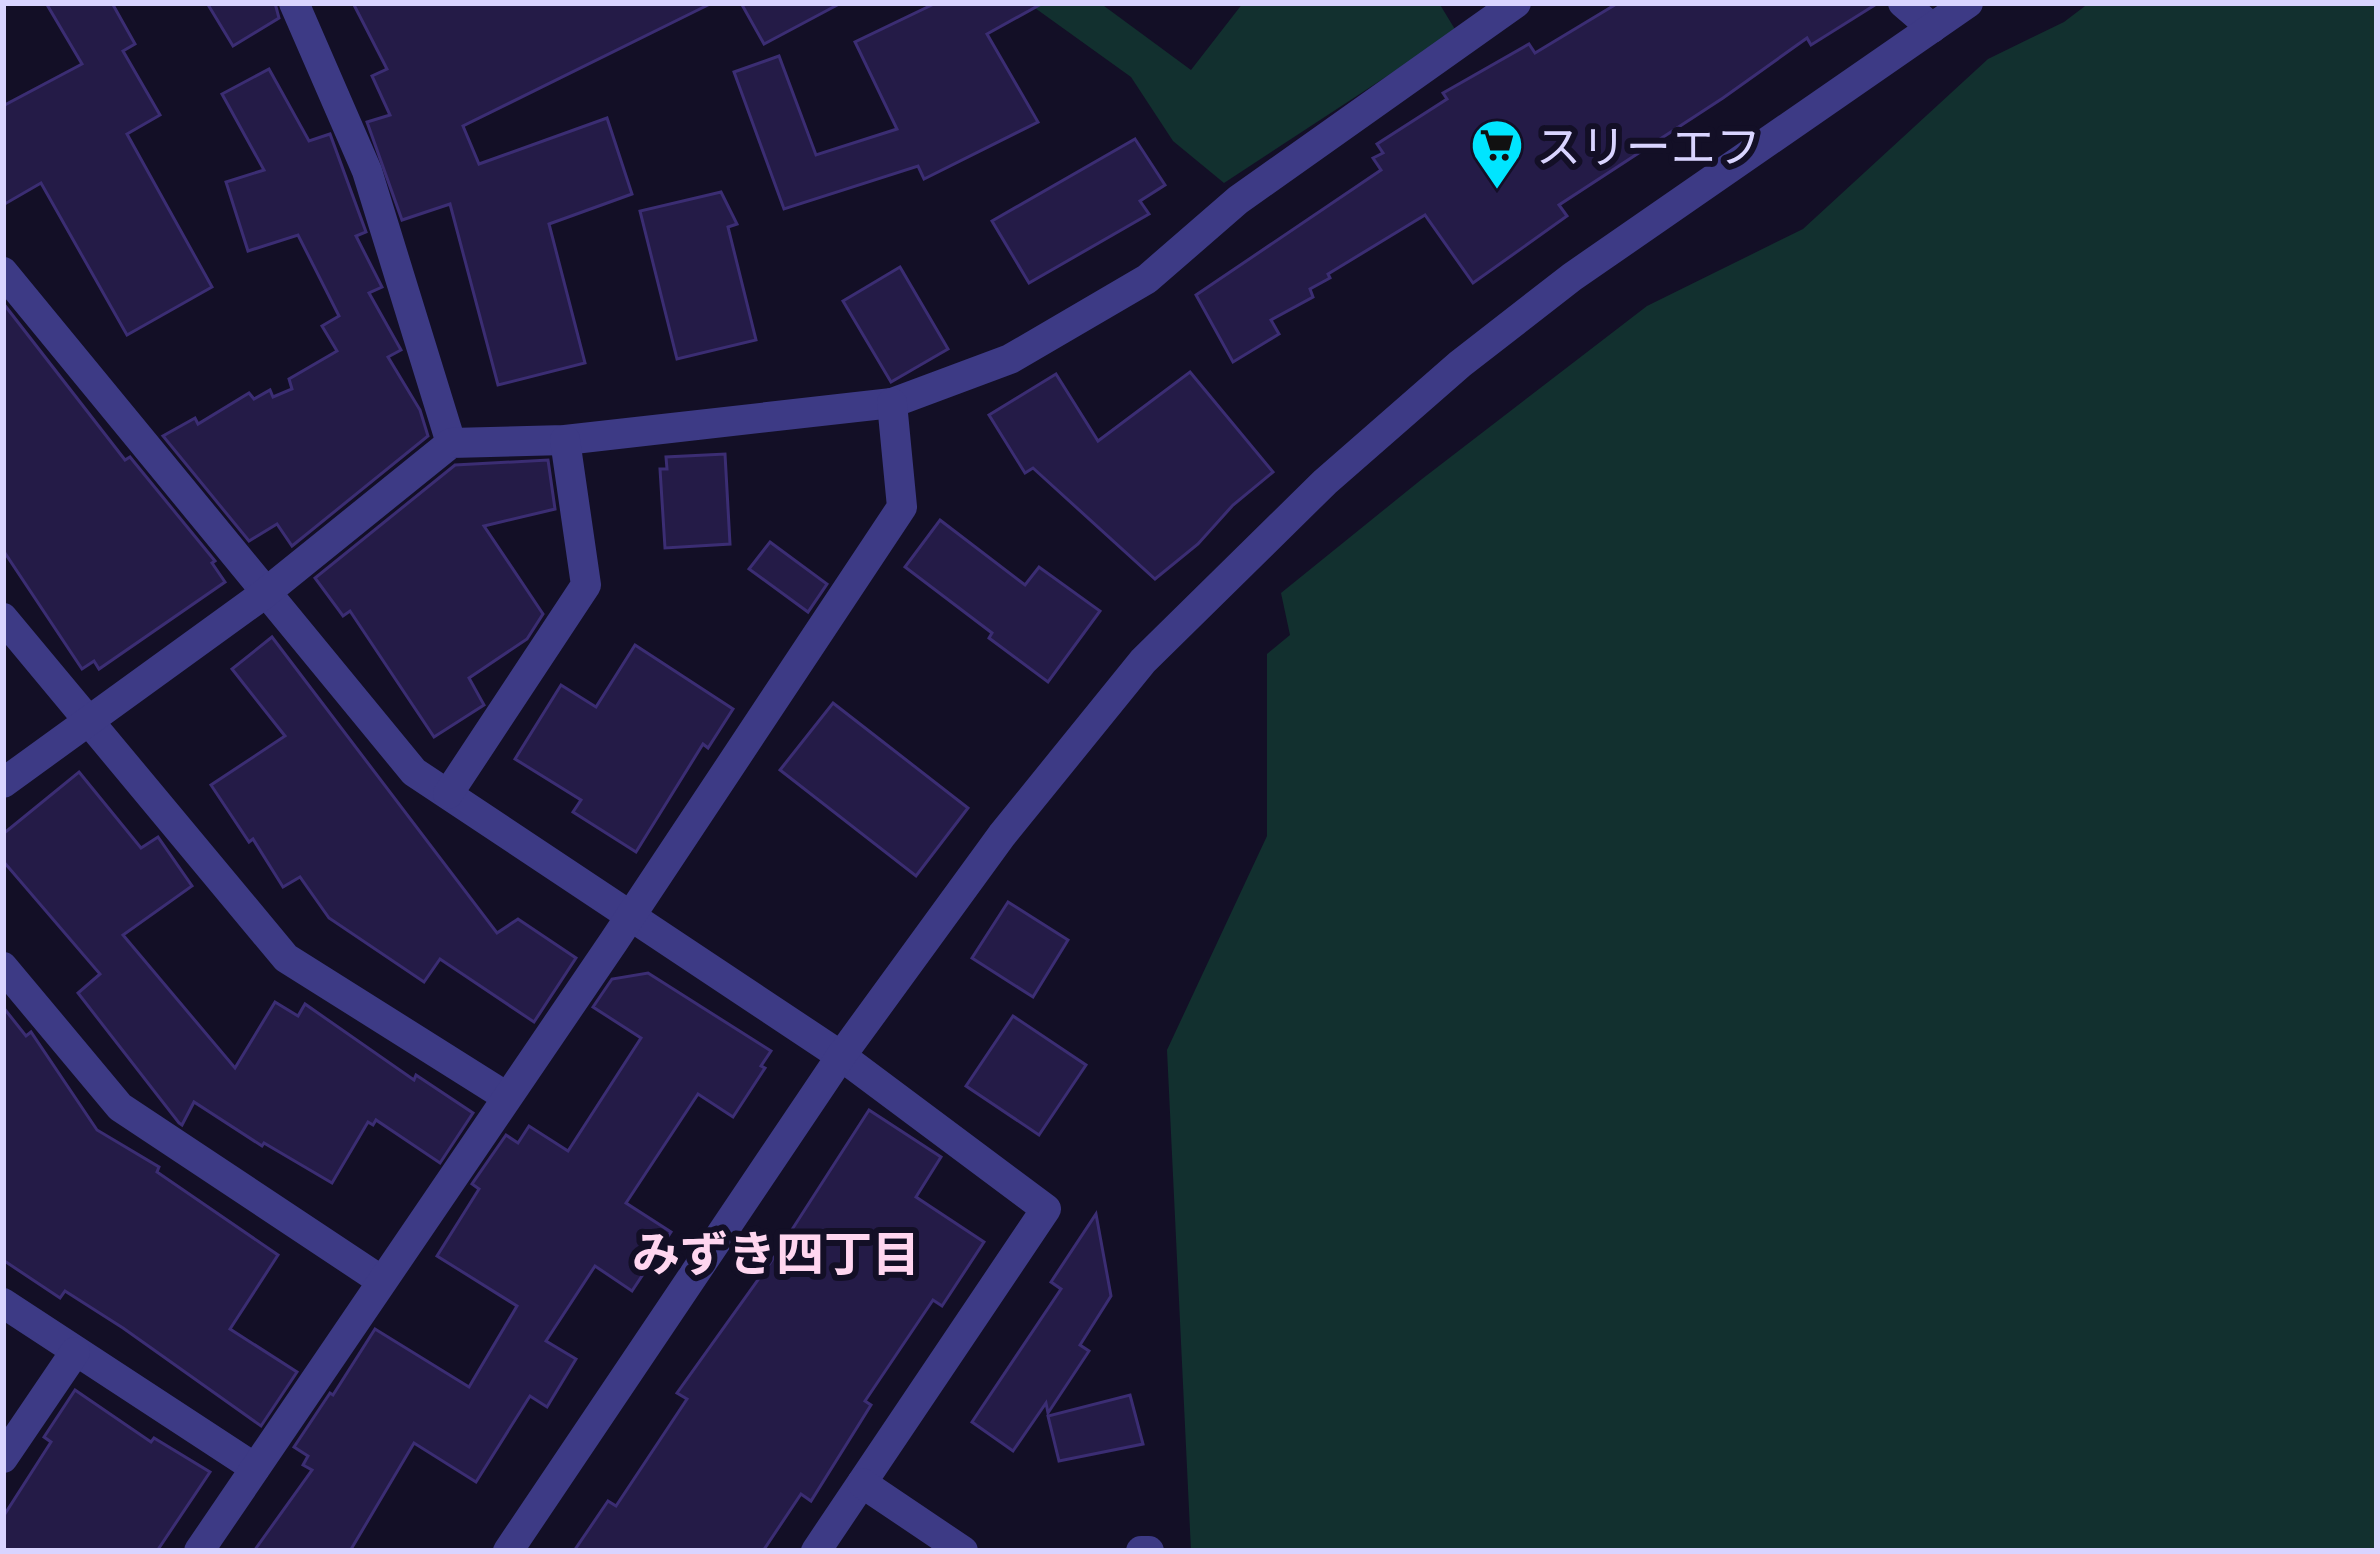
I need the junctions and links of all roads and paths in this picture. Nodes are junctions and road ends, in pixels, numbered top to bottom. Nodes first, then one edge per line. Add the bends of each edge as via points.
1 (294, 3) edge
2 (1516, 3) edge
3 (1903, 3) edge
4 (1968, 3) edge
5 (1932, 28) junction
6 (3, 272) edge
7 (892, 403) junction
8 (566, 440) junction
9 (451, 443) junction
10 (264, 594) junction
11 (3, 618) edge
12 (87, 722) junction
13 (3, 783) edge
14 (448, 794) junction
15 (632, 914) junction
16 (3, 967) edge
17 (842, 1055) junction
18 (507, 1097) junction
19 (382, 1281) junction
20 (3, 1303) edge
21 (75, 1352) junction
22 (3, 1458) edge
23 (254, 1468) junction
24 (862, 1483) junction
25 (200, 1551) edge
26 (508, 1551) edge
27 (816, 1551) edge
28 (963, 1551) edge

1 - 9 street via 367,171
2 - 7 street via 1238,200 1147,279 1010,359
3 - 5 street
4 - 5 street
5 - 17 street via 1572,277 1324,482 1143,661 1002,835
6 - 10 street
7 - 8 street
7 - 15 street via 902,507
8 - 9 street
8 - 14 street via 586,585
9 - 10 street
10 - 12 street
10 - 14 street via 414,772
11 - 12 street
12 - 13 street
12 - 18 street via 286,958
14 - 15 street
15 - 17 street
15 - 18 street
16 - 19 street via 120,1107
17 - 24 street via 1046,1209
17 - 26 street
18 - 19 street
19 - 23 street
20 - 21 street
21 - 22 street
21 - 23 street
23 - 25 street
24 - 27 street
24 - 28 street

